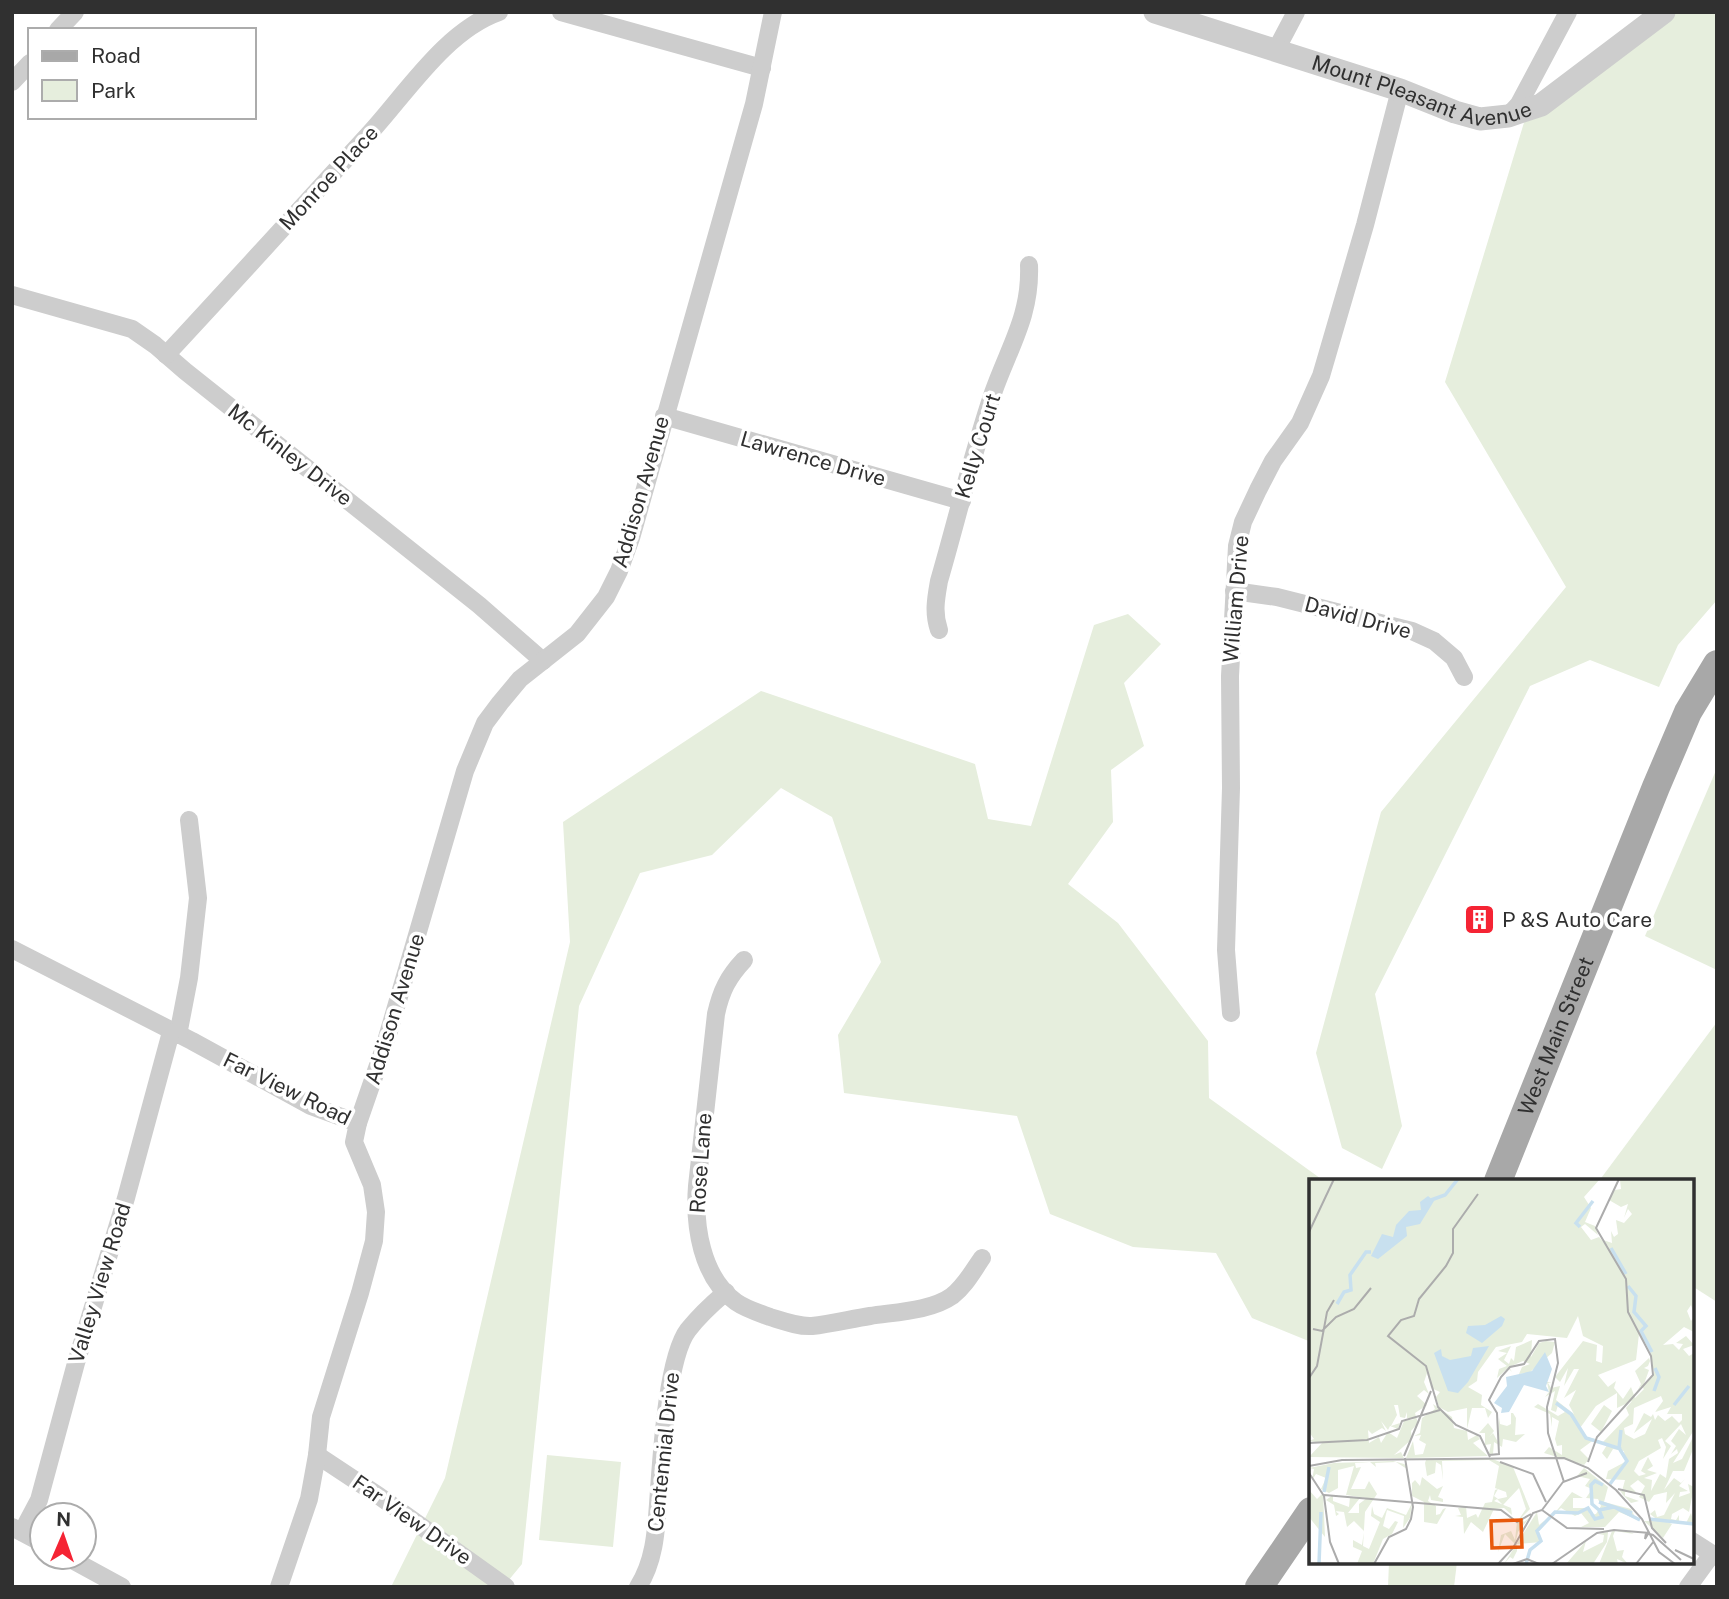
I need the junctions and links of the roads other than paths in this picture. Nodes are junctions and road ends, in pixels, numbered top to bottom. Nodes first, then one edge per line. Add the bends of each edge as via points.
1 (75, 12) edge
2 (499, 12) edge
3 (561, 12) edge
4 (773, 12) edge
5 (1155, 12) edge
6 (1296, 12) edge
7 (1569, 12) edge
8 (1664, 12) edge
9 (60, 28) edge
10 (1276, 50) junction
11 (28, 65) edge
12 (762, 68) junction
13 (12, 82) edge
14 (1400, 90) junction
15 (1508, 116) junction
16 (1029, 265) dead end
17 (12, 295) edge
18 (166, 355) junction
19 (664, 415) junction
20 (961, 501) junction
21 (1234, 591) junction
22 (939, 630) dead end
23 (543, 661) junction
24 (1717, 664) edge
25 (1464, 677) dead end
26 (189, 820) dead end
27 (12, 949) edge
28 (744, 960) dead end
29 (1231, 1013) dead end
30 (174, 1033) junction
31 (358, 1123) junction
32 (1499, 1179) edge
33 (982, 1258) dead end
34 (726, 1292) junction
35 (317, 1455) junction
36 (1309, 1514) edge
37 (17, 1530) edge
38 (1694, 1542) edge
39 (1715, 1555) edge
40 (92, 1580) edge
41 (122, 1587) edge
42 (279, 1587) edge
43 (506, 1587) edge
44 (638, 1587) edge
45 (1259, 1587) edge
46 (1688, 1587) edge

1 - 9 street
2 - 18 street, Monroe Place via 469,27 442,51
3 - 12 street
4 - 12 street, Addison Avenue
5 - 10 street, Mount Pleasant Avenue
6 - 10 street
7 - 15 street
8 - 15 street, Mount Pleasant Avenue via 1541,105
10 - 14 street, Mount Pleasant Avenue
11 - 13 street
12 - 19 street, Addison Avenue
14 - 15 street, Mount Pleasant Avenue via 1480,119
14 - 21 street, William Drive via 1321,376 1300,423 1273,461 1243,522
16 - 20 street, Kelly Court via 1024,316 992,395
17 - 18 street, Mc Kinley Drive via 132,329
18 - 23 street, Mc Kinley Drive
19 - 20 street, Lawrence Drive
19 - 23 street, Addison Avenue via 619,571 578,634
20 - 22 street, Kelly Court via 935,600
21 - 25 street, David Drive via 1278,597 1412,631 1454,657
21 - 29 street, William Drive via 1226,950
23 - 31 street, Addison Avenue via 520,679 476,741
24 - 32 main road, West Main Street via 1688,712 1656,787
26 - 30 street, Valley View Road via 198,898 189,978
27 - 30 street, Far View Road
28 - 34 street, Rose Lane via 721,991 716,1014 695,1209 697,1232 708,1262
30 - 31 street, Far View Road via 311,1106
30 - 37 street, Valley View Road via 39,1500
31 - 35 street, Far View Road via 354,1143 372,1185 374,1241 321,1417
33 - 34 street, Rose Lane via 951,1297 923,1307 810,1326 759,1313
34 - 44 street, Centennial Drive via 687,1331 677,1351 656,1533 651,1562
35 - 42 street, Far View Road via 309,1499
35 - 43 street, Far View Drive
36 - 45 main road
38 - 39 street
39 - 46 street
40 - 41 street

